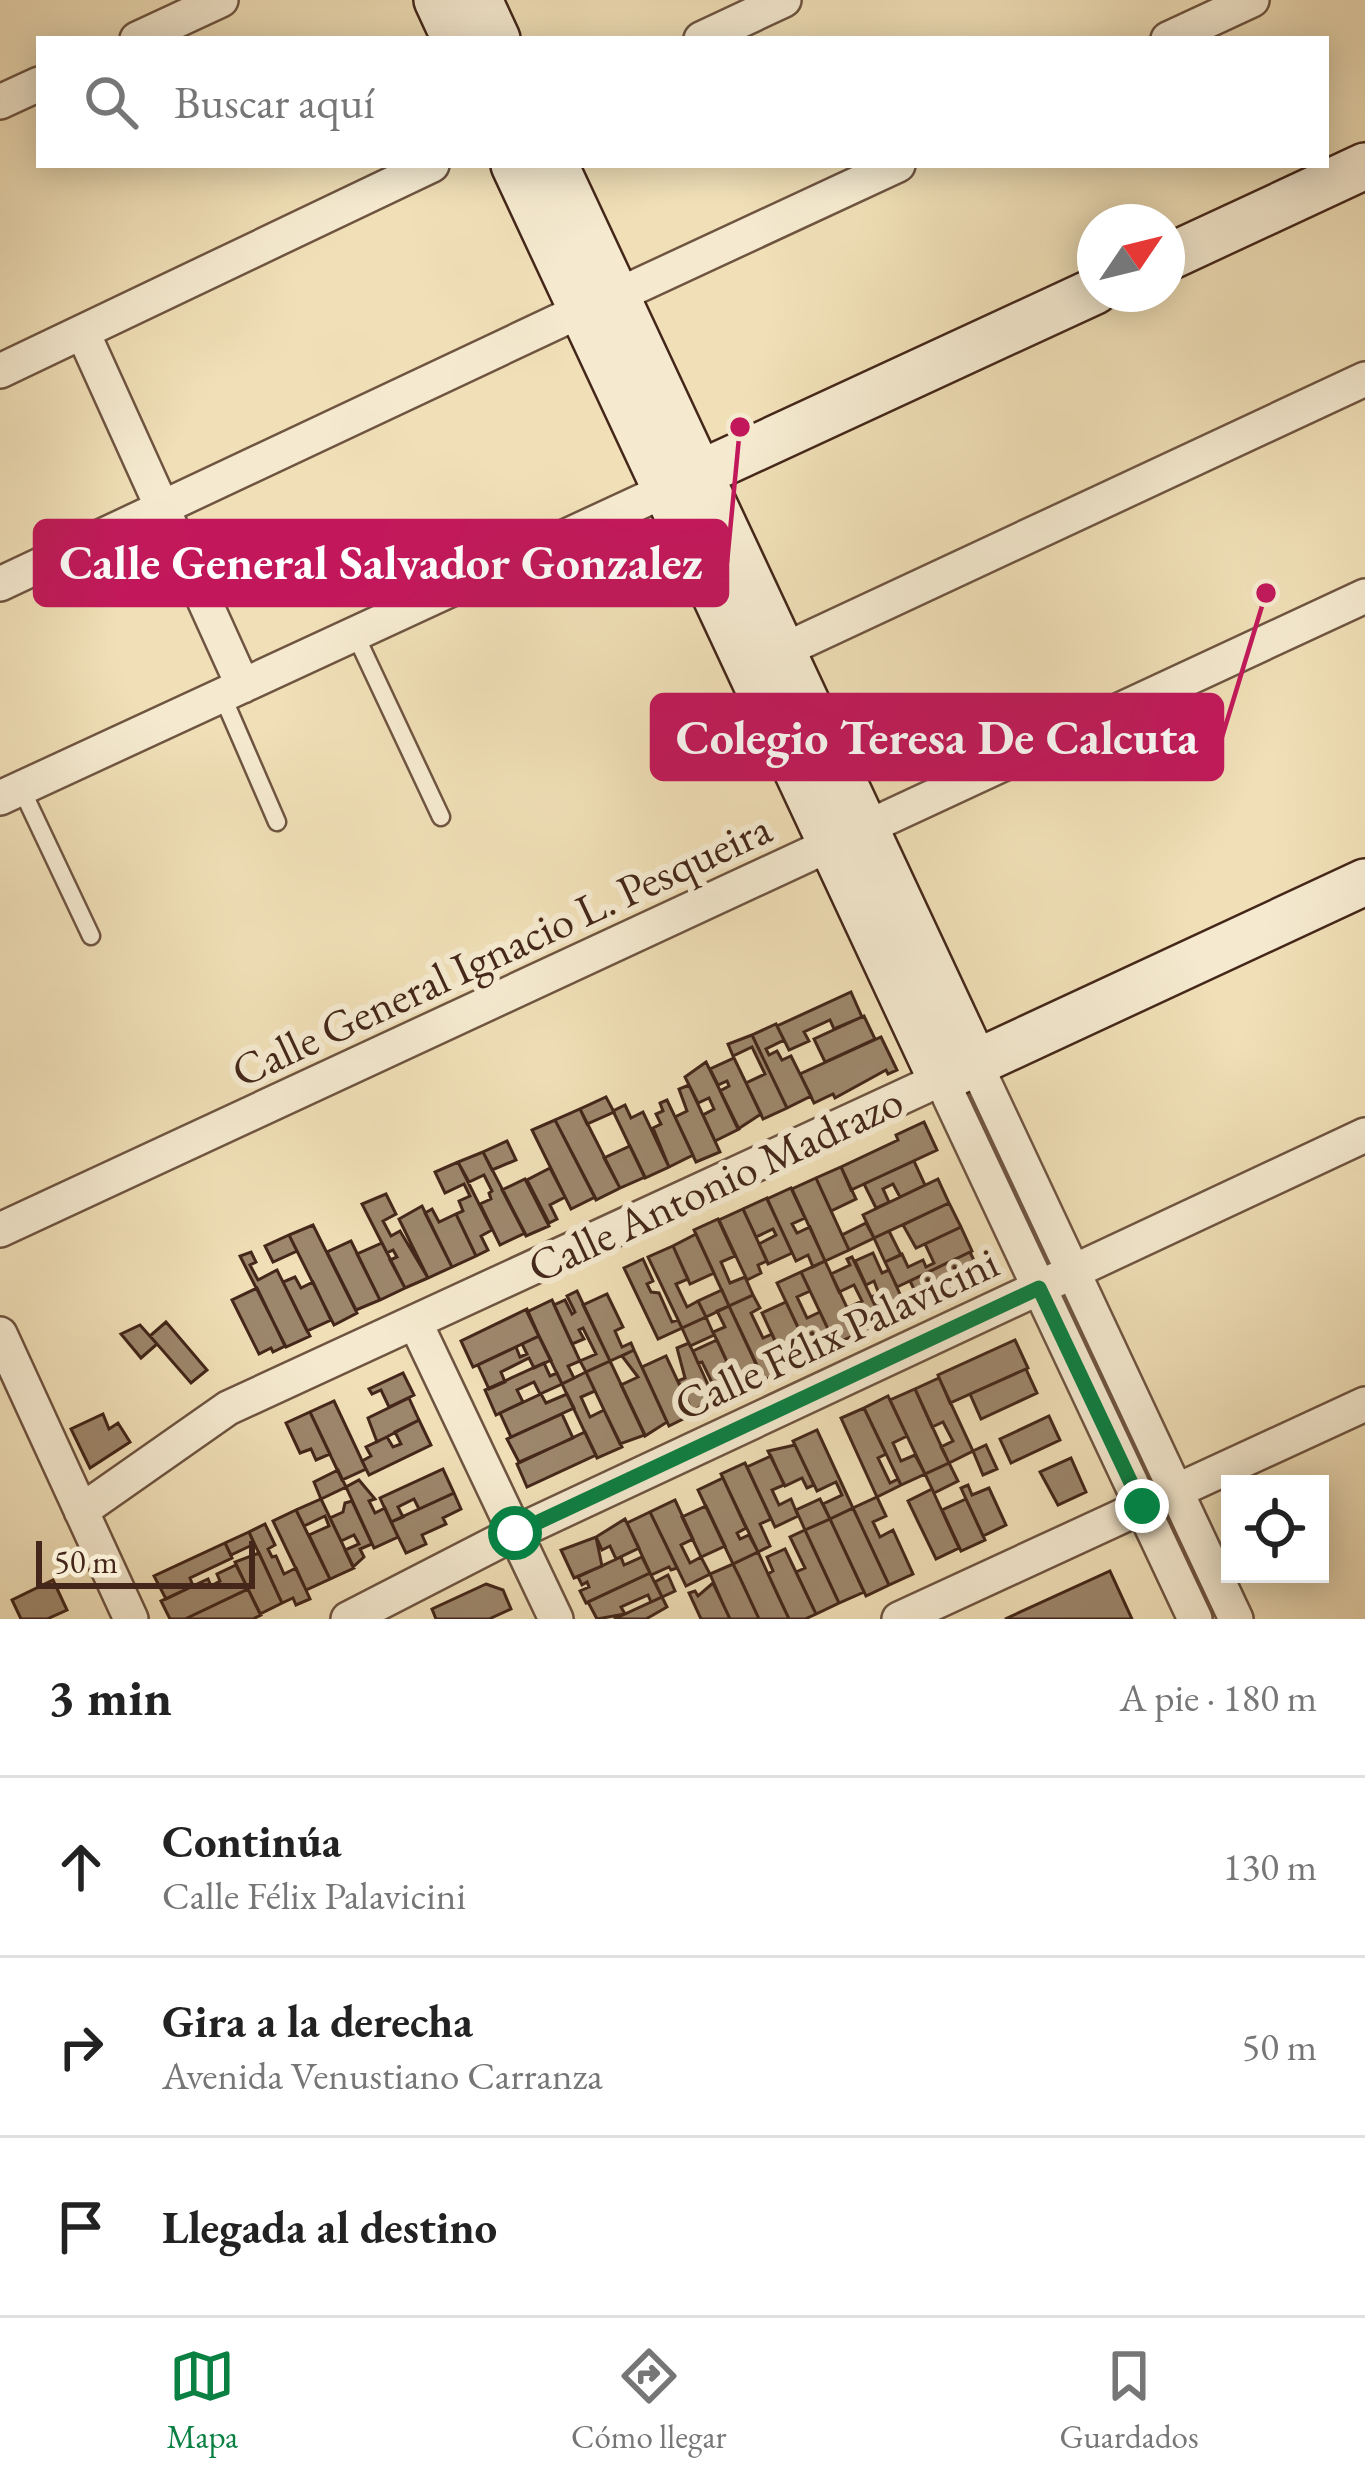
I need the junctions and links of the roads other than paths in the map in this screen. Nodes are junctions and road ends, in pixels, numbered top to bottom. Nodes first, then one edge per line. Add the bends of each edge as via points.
1 (221, 0) edge
2 (437, 0) edge
3 (479, 0) edge
4 (784, 0) edge
5 (1252, 0) edge
6 (143, 36) edge
7 (454, 36) edge
8 (496, 36) edge
9 (706, 36) edge
10 (1174, 36) edge
11 (36, 85) edge
12 (0, 102) edge
13 (1365, 166) edge
14 (426, 168) edge
15 (516, 168) edge
16 (557, 168) edge
17 (892, 168) edge
18 (1185, 250) edge
19 (1077, 299) edge
20 (599, 303) junction
21 (83, 333) junction
22 (0, 371) edge
23 (1365, 379) edge
24 (682, 482) junction
25 (163, 508) junction
26 (0, 584) edge
27 (1365, 596) edge
28 (355, 634) junction
29 (782, 651) junction
30 (233, 690) junction
31 (10, 793) edge
32 (441, 817) dead end
33 (277, 821) dead end
34 (849, 838) junction
35 (1365, 882) edge
36 (91, 936) dead end
37 (958, 1071) junction
38 (1365, 1136) edge
39 (0, 1230) edge
40 (1073, 1272) junction
41 (1039, 1288) junction
42 (415, 1322) junction
43 (0, 1334) edge
44 (1365, 1404) edge
45 (1175, 1490) junction
46 (1142, 1506) junction
47 (81, 1511) junction
48 (515, 1533) junction
49 (131, 1619) edge
50 (348, 1619) edge
51 (556, 1619) edge
52 (899, 1619) edge
53 (1195, 1619) edge
54 (1236, 1619) edge

1 - 6 street
2 - 7 street
3 - 8 street
4 - 9 street
5 - 10 street
11 - 12 street
13 - 18 street
14 - 21 street
15 - 20 street
16 - 20 street
17 - 20 street
19 - 24 street
20 - 24 street
20 - 25 street
21 - 22 street
21 - 25 street
23 - 29 street
24 - 28 street
24 - 29 street
24 - 34 street
25 - 26 street
25 - 30 street
27 - 34 street, Calle General Ignacio L. Pesqueira
28 - 30 street
28 - 32 lane
29 - 34 street
30 - 31 street
30 - 33 lane
31 - 36 lane
34 - 37 street
34 - 39 street, Calle General Ignacio L. Pesqueira
35 - 37 street, Calle Antonio Madrazo
37 - 40 street
37 - 41 street
37 - 42 street, Calle Antonio Madrazo
38 - 40 street, Calle Félix Palavicini
40 - 41 street, Calle Félix Palavicini
40 - 45 street
41 - 46 street
41 - 48 street, Calle Félix Palavicini
42 - 47 street, Calle Antonio Madrazo via 229,1408
42 - 48 street
43 - 47 street
44 - 45 street
45 - 46 street
45 - 54 street
46 - 52 street
46 - 53 street
47 - 49 street
48 - 50 street, Calle Félix Palavicini
48 - 51 street

